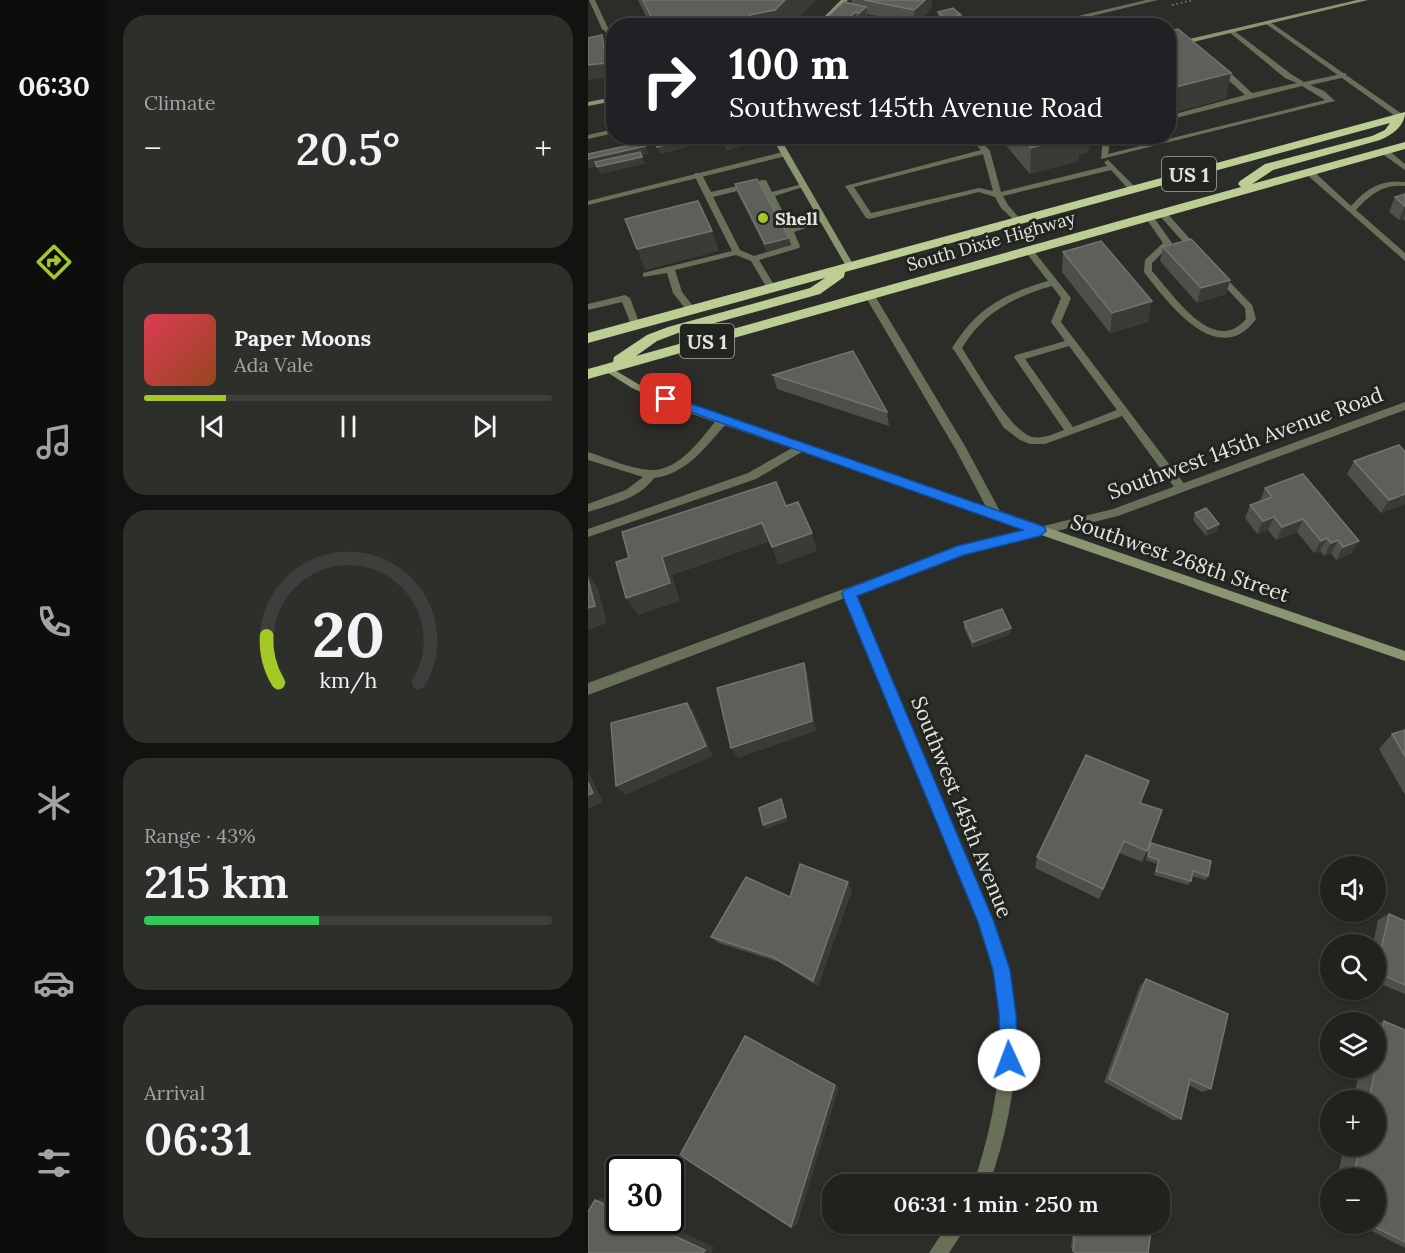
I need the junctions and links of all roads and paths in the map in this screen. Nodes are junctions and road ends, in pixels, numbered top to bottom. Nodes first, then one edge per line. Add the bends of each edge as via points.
1 (592, 0) edge
2 (844, 0) edge
3 (1155, 0) edge
4 (1365, 0) edge
5 (826, 18) edge
6 (1075, 18) edge
7 (1268, 23) junction
8 (606, 30) edge
9 (1231, 31) junction
10 (1191, 41) junction
11 (1176, 44) edge
12 (1199, 49) edge
13 (1216, 64) edge
14 (1343, 75) junction
15 (1303, 83) junction
16 (1250, 96) junction
17 (606, 101) edge
18 (588, 104) edge
19 (1403, 115) edge
20 (1176, 116) edge
21 (606, 133) edge
22 (588, 136) edge
23 (1176, 139) edge
24 (780, 144) edge
25 (979, 144) edge
26 (1106, 144) edge
27 (1157, 144) edge
28 (1405, 145) edge
29 (986, 151) junction
30 (1384, 151) junction
31 (783, 154) junction
32 (1104, 157) junction
33 (1112, 167) junction
34 (1405, 168) edge
35 (1308, 171) junction
36 (698, 175) junction
37 (1405, 184) edge
38 (802, 186) junction
39 (1134, 190) junction
40 (1230, 193) junction
41 (710, 195) junction
42 (770, 195) junction
43 (998, 195) junction
44 (588, 203) edge
45 (1352, 210) junction
46 (1162, 213) junction
47 (1149, 217) junction
48 (823, 221) junction
49 (1018, 221) junction
50 (789, 231) junction
51 (1168, 243) junction
52 (1191, 246) junction
53 (1392, 247) junction
54 (1029, 251) junction
55 (737, 252) junction
56 (1405, 253) edge
57 (1405, 258) edge
58 (754, 259) junction
59 (1205, 261) edge
60 (850, 266) junction
61 (1213, 268) edge
62 (670, 269) junction
63 (646, 275) dead end
64 (1054, 282) junction
65 (771, 288) junction
66 (870, 296) junction
67 (588, 307) edge
68 (691, 310) junction
69 (635, 325) junction
70 (588, 338) edge
71 (1071, 342) junction
72 (588, 363) edge
73 (608, 369) junction
74 (588, 375) edge
75 (1405, 406) edge
76 (1123, 412) junction
77 (723, 420) junction
78 (1071, 432) junction
79 (801, 447) junction
80 (588, 456) edge
81 (650, 476) junction
82 (1181, 488) junction
83 (588, 508) edge
84 (996, 515) junction
85 (1040, 531) junction
86 (588, 533) edge
87 (849, 594) junction
88 (1405, 656) edge
89 (588, 689) edge
90 (985, 1174) edge
91 (952, 1234) edge
92 (938, 1253) edge

1 - 8 street
2 - 5 main road
3 - 6 street
4 - 7 main road
7 - 9 main road
7 - 14 street
9 - 10 main road
9 - 15 street via 1288,76
10 - 11 main road
10 - 12 street
13 - 16 street
14 - 15 street
14 - 19 street
15 - 16 street
15 - 23 street via 1331,101
16 - 20 street
17 - 18 main road
19 - 39 highway, South Dixie Highway / US 1
19 - 40 highway via 1389,132 1376,138 1269,167
21 - 22 street
24 - 31 main road
25 - 29 street
26 - 32 street
27 - 32 street
28 - 30 highway, South Dixie Highway / US 1
29 - 43 street
29 - 43 street via 849,186 869,216 979,190
30 - 34 street
30 - 35 highway, South Dixie Highway / US 1
31 - 36 street
31 - 38 main road
32 - 33 street
33 - 39 street
33 - 43 street
35 - 40 highway, South Dixie Highway / US 1
35 - 45 street
36 - 41 street
36 - 44 street
37 - 45 street via 1390,183 1369,189
38 - 42 street
38 - 48 main road
39 - 49 highway, South Dixie Highway / US 1
40 - 46 highway, South Dixie Highway / US 1
41 - 42 street via 763,182
41 - 55 street
42 - 50 street
43 - 49 street
45 - 53 street
46 - 47 highway, South Dixie Highway / US 1
46 - 52 street
47 - 51 street
47 - 54 highway, South Dixie Highway / US 1
48 - 50 street
48 - 60 main road
49 - 60 highway, South Dixie Highway / US 1
50 - 58 street via 796,246
51 - 52 street
51 - 61 street via 1148,262 1148,272 1202,329 1215,333 1244,329 1251,319 1249,307
52 - 59 street
53 - 56 street
53 - 57 street
54 - 64 street
54 - 66 highway, South Dixie Highway / US 1
55 - 58 street
55 - 62 street
58 - 65 street
60 - 65 highway, South Dixie Highway / US 1
60 - 73 highway via 815,291 652,338
62 - 63 street
62 - 68 street via 678,293
64 - 71 street via 1066,298 1056,322
64 - 78 street via 1015,292 984,311 957,348 1017,435 1043,442
65 - 68 highway, South Dixie Highway / US 1
66 - 73 highway, South Dixie Highway / US 1
66 - 84 street via 961,448
67 - 69 street via 625,298
68 - 69 highway, South Dixie Highway / US 1
69 - 70 highway, South Dixie Highway / US 1
71 - 76 street
71 - 78 street via 1019,357
72 - 73 highway
73 - 74 highway, South Dixie Highway / US 1
73 - 77 main road, Southwest 268th Street via 645,390
75 - 82 street, Southwest 145th Avenue Road
76 - 78 street
76 - 82 street
77 - 79 main road, Southwest 268th Street
77 - 81 street via 681,465
79 - 84 main road, Southwest 268th Street
79 - 86 street via 752,476
80 - 81 street
81 - 83 street via 633,492
82 - 85 street, Southwest 145th Avenue Road via 1114,513
84 - 85 main road, Southwest 268th Street
85 - 87 street, Southwest 145th Avenue Road via 962,550
85 - 88 main road, Southwest 268th Street
87 - 89 street, Southwest 145th Avenue Road
87 - 90 street, Southwest 145th Avenue via 986,922 1001,970 1008,1014 1009,1060 1005,1105
91 - 92 street

